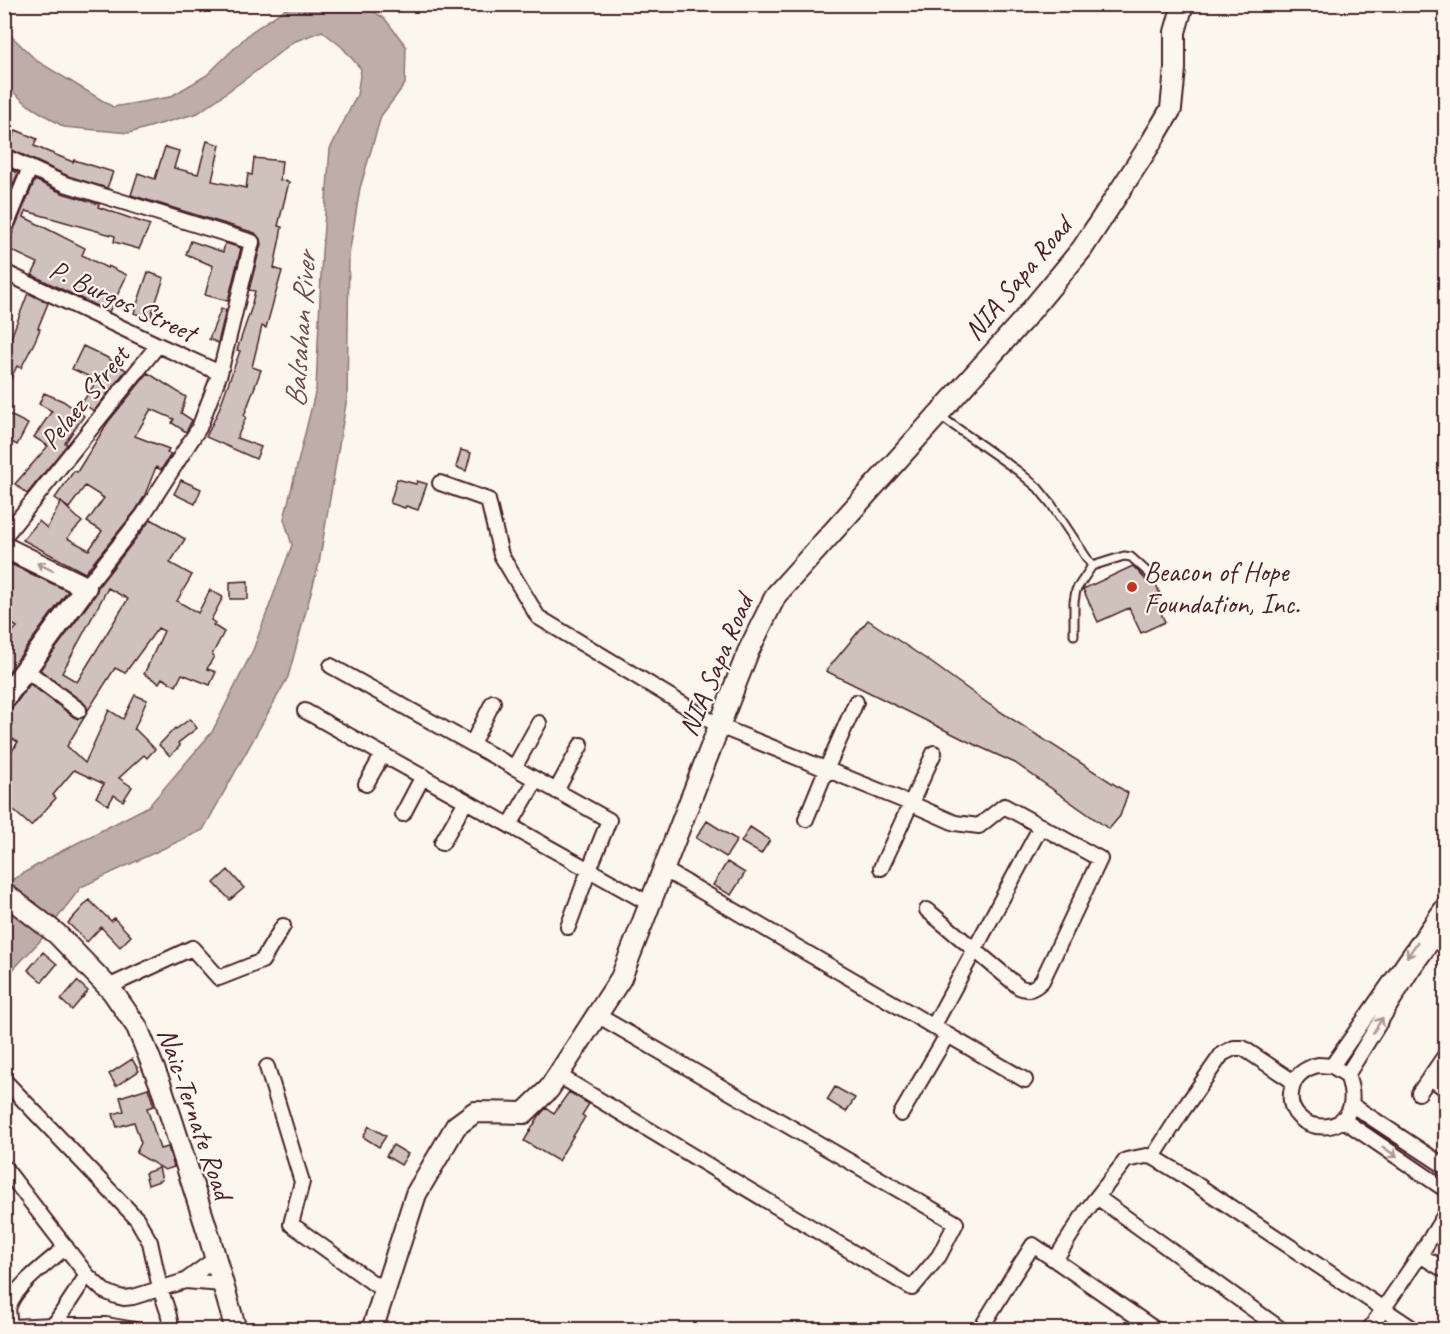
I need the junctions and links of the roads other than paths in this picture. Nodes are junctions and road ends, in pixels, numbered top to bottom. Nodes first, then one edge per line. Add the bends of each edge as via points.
1 (1183, 4) edge
2 (4, 156) edge
3 (30, 168) junction
4 (4, 231) edge
5 (4, 272) edge
6 (158, 345) junction
7 (220, 373) junction
8 (938, 415) junction
9 (440, 483) dead end
10 (4, 537) edge
11 (4, 547) edge
12 (1092, 566) junction
13 (1155, 579) dead end
14 (86, 587) junction
15 (1074, 635) dead end
16 (331, 666) dead end
17 (26, 670) junction
18 (4, 699) edge
19 (493, 702) dead end
20 (856, 702) dead end
21 (80, 710) dead end
22 (305, 711) dead end
23 (539, 723) dead end
24 (719, 726) junction
25 (472, 744) junction
26 (581, 745) dead end
27 (383, 753) junction
28 (934, 753) dead end
29 (514, 768) junction
30 (826, 770) junction
31 (423, 777) junction
32 (536, 780) junction
33 (366, 784) dead end
34 (556, 791) junction
35 (466, 801) junction
36 (912, 804) junction
37 (403, 814) dead end
38 (806, 819) dead end
39 (510, 825) junction
40 (1041, 826) junction
41 (442, 843) dead end
42 (881, 868) dead end
43 (663, 869) junction
44 (589, 870) junction
45 (4, 893) edge
46 (1446, 902) edge
47 (650, 904) junction
48 (927, 910) dead end
49 (1446, 923) edge
50 (283, 926) dead end
51 (568, 927) dead end
52 (974, 949) junction
53 (108, 987) junction
54 (597, 1015) junction
55 (933, 1027) junction
56 (947, 1035) junction
57 (1446, 1054) edge
58 (1332, 1066) junction
59 (267, 1067) dead end
60 (558, 1075) junction
61 (1347, 1075) junction
62 (1430, 1078) junction
63 (4, 1080) edge
64 (1025, 1080) dead end
65 (1294, 1082) junction
66 (1446, 1089) edge
67 (1419, 1093) dead end
68 (1352, 1105) junction
69 (901, 1114) dead end
70 (1342, 1119) junction
71 (1153, 1157) junction
72 (4, 1167) edge
73 (1446, 1167) edge
74 (1446, 1190) edge
75 (1096, 1197) junction
76 (1446, 1213) edge
77 (66, 1247) junction
78 (1420, 1255) junction
79 (216, 1259) junction
80 (1055, 1260) junction
81 (1446, 1271) edge
82 (87, 1275) junction
83 (185, 1281) junction
84 (223, 1284) junction
85 (160, 1288) junction
86 (384, 1291) junction
87 (1384, 1308) junction
88 (54, 1325) junction
89 (11, 1328) edge
90 (135, 1329) edge
91 (172, 1329) edge
92 (236, 1329) edge
93 (372, 1329) edge
94 (980, 1329) edge
95 (1156, 1329) edge
96 (1282, 1329) edge
97 (1369, 1329) edge
98 (1415, 1329) edge

1 - 8 street, NIA Sapa Road via 1175,32 1171,109 1082,249
2 - 3 street
3 - 4 street
3 - 7 street via 65,184 252,242
5 - 6 street, P. Burgos Street
6 - 7 street, P. Burgos Street
6 - 10 street, Pelaez Street
7 - 14 street via 199,428 143,515
8 - 12 lane via 1038,488
8 - 24 street, NIA Sapa Road via 776,595
9 - 24 street via 488,500 501,555 538,618
14 -> 11 street
12 - 13 lane via 1131,557
12 - 15 lane via 1076,590
14 - 17 street
16 - 25 street
17 - 18 street
17 - 21 street
19 - 25 street
20 - 30 street
22 - 27 street
23 - 29 street
24 - 30 street
24 - 43 street, NIA Sapa Road
25 - 29 street
26 - 34 street
27 - 31 street
27 - 33 street
28 - 36 street
29 - 32 street
30 - 36 street
30 - 38 street
31 - 35 street
31 - 37 street
32 - 34 street
32 - 39 street
34 - 44 street via 609,819
35 - 39 street
35 - 41 street
36 - 40 street via 955,823 979,826 1004,806
36 - 42 street
39 - 44 street
40 - 52 street
40 - 52 street via 1101,859 1042,981 1025,990
43 - 47 street, NIA Sapa Road
43 - 55 street
44 - 47 street
44 - 51 street
45 - 53 street, Naic-Ternate Road via 57,934
46 -> 58 street
47 - 54 street, NIA Sapa Road via 621,978
48 - 52 street
61 -> 49 street
50 - 53 street via 262,961 219,978 192,948
52 - 55 street
53 - 79 street, Naic-Ternate Road via 137,1027 161,1086
54 - 60 street, NIA Sapa Road
54 - 60 street via 956,1222 939,1256 912,1288
55 - 56 street
56 - 64 street
56 - 69 street
57 - 62 street
58 - 61 street
58 - 65 street via 1308,1068
59 - 86 street via 302,1182 291,1224
60 - 86 street, NIA Sapa Road via 524,1113 475,1112 456,1126 416,1194
61 - 68 street
62 - 66 street
62 - 67 street
63 - 85 street via 137,1219 150,1242
65 - 70 street via 1292,1102 1302,1120 1321,1127
65 - 71 street via 1243,1048 1222,1054
68 - 70 street
68 - 73 street
70 -> 74 street
71 - 75 street via 1126,1160
71 - 87 street
72 - 77 street
75 - 80 street
75 - 96 street
76 - 78 street
77 - 82 street
77 - 89 street via 15,1293 8,1307
78 - 81 street
78 - 87 street
79 - 83 street
79 - 84 street, Naic-Ternate Road
80 - 94 street via 1033,1245
80 - 95 street
82 - 85 street via 104,1291 124,1298
82 - 88 street
83 - 84 street
83 - 85 street
84 - 92 street, Naic-Ternate Road
85 - 91 street
86 - 93 street, NIA Sapa Road
87 - 97 street
87 - 98 street
88 - 89 street
88 - 90 street

